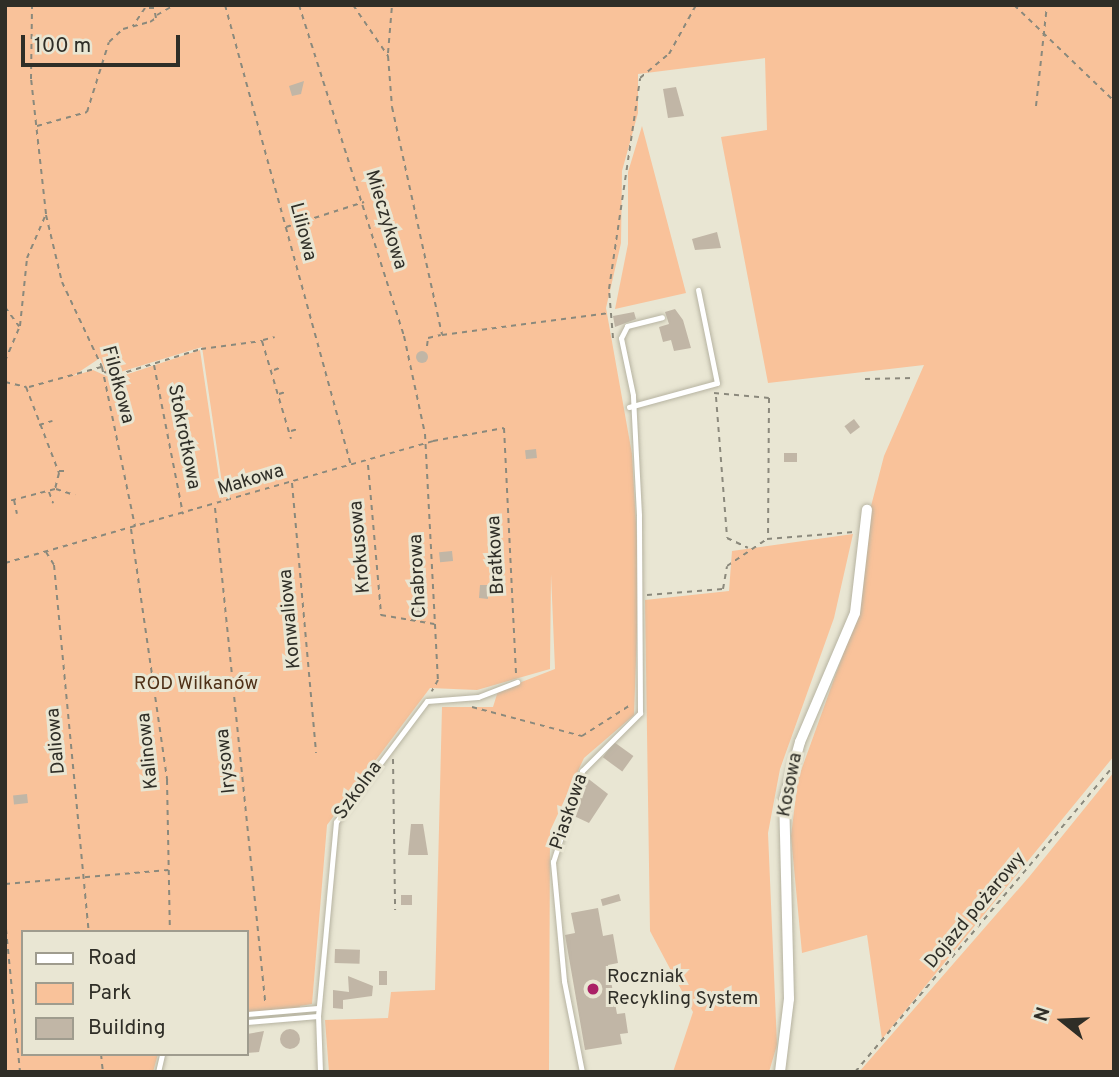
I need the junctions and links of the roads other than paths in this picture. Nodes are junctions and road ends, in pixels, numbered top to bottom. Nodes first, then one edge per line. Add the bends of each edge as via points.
1 (698, 290) dead end
2 (662, 317) dead end
3 (629, 407) junction
4 (867, 510) dead end
5 (517, 682) road end
6 (318, 1008) junction
7 (248, 1014) edge
8 (318, 1016) junction
9 (248, 1022) edge
10 (320, 1072) edge
11 (582, 1072) edge
12 (780, 1072) edge

1 - 3 lane via 720,375 713,389
2 - 3 lane, Piaskowa via 627,326 621,338 633,395
3 - 11 lane, Piaskowa via 641,596 640,713 582,771 553,862 563,970
4 - 12 street, Kosowa via 855,613 800,741 784,800 789,999
5 - 6 lane, Szkolna via 455,700 427,701 332,832
6 - 7 lane
6 - 8 lane, Szkolna
8 - 9 lane
8 - 10 lane, Szkolna

